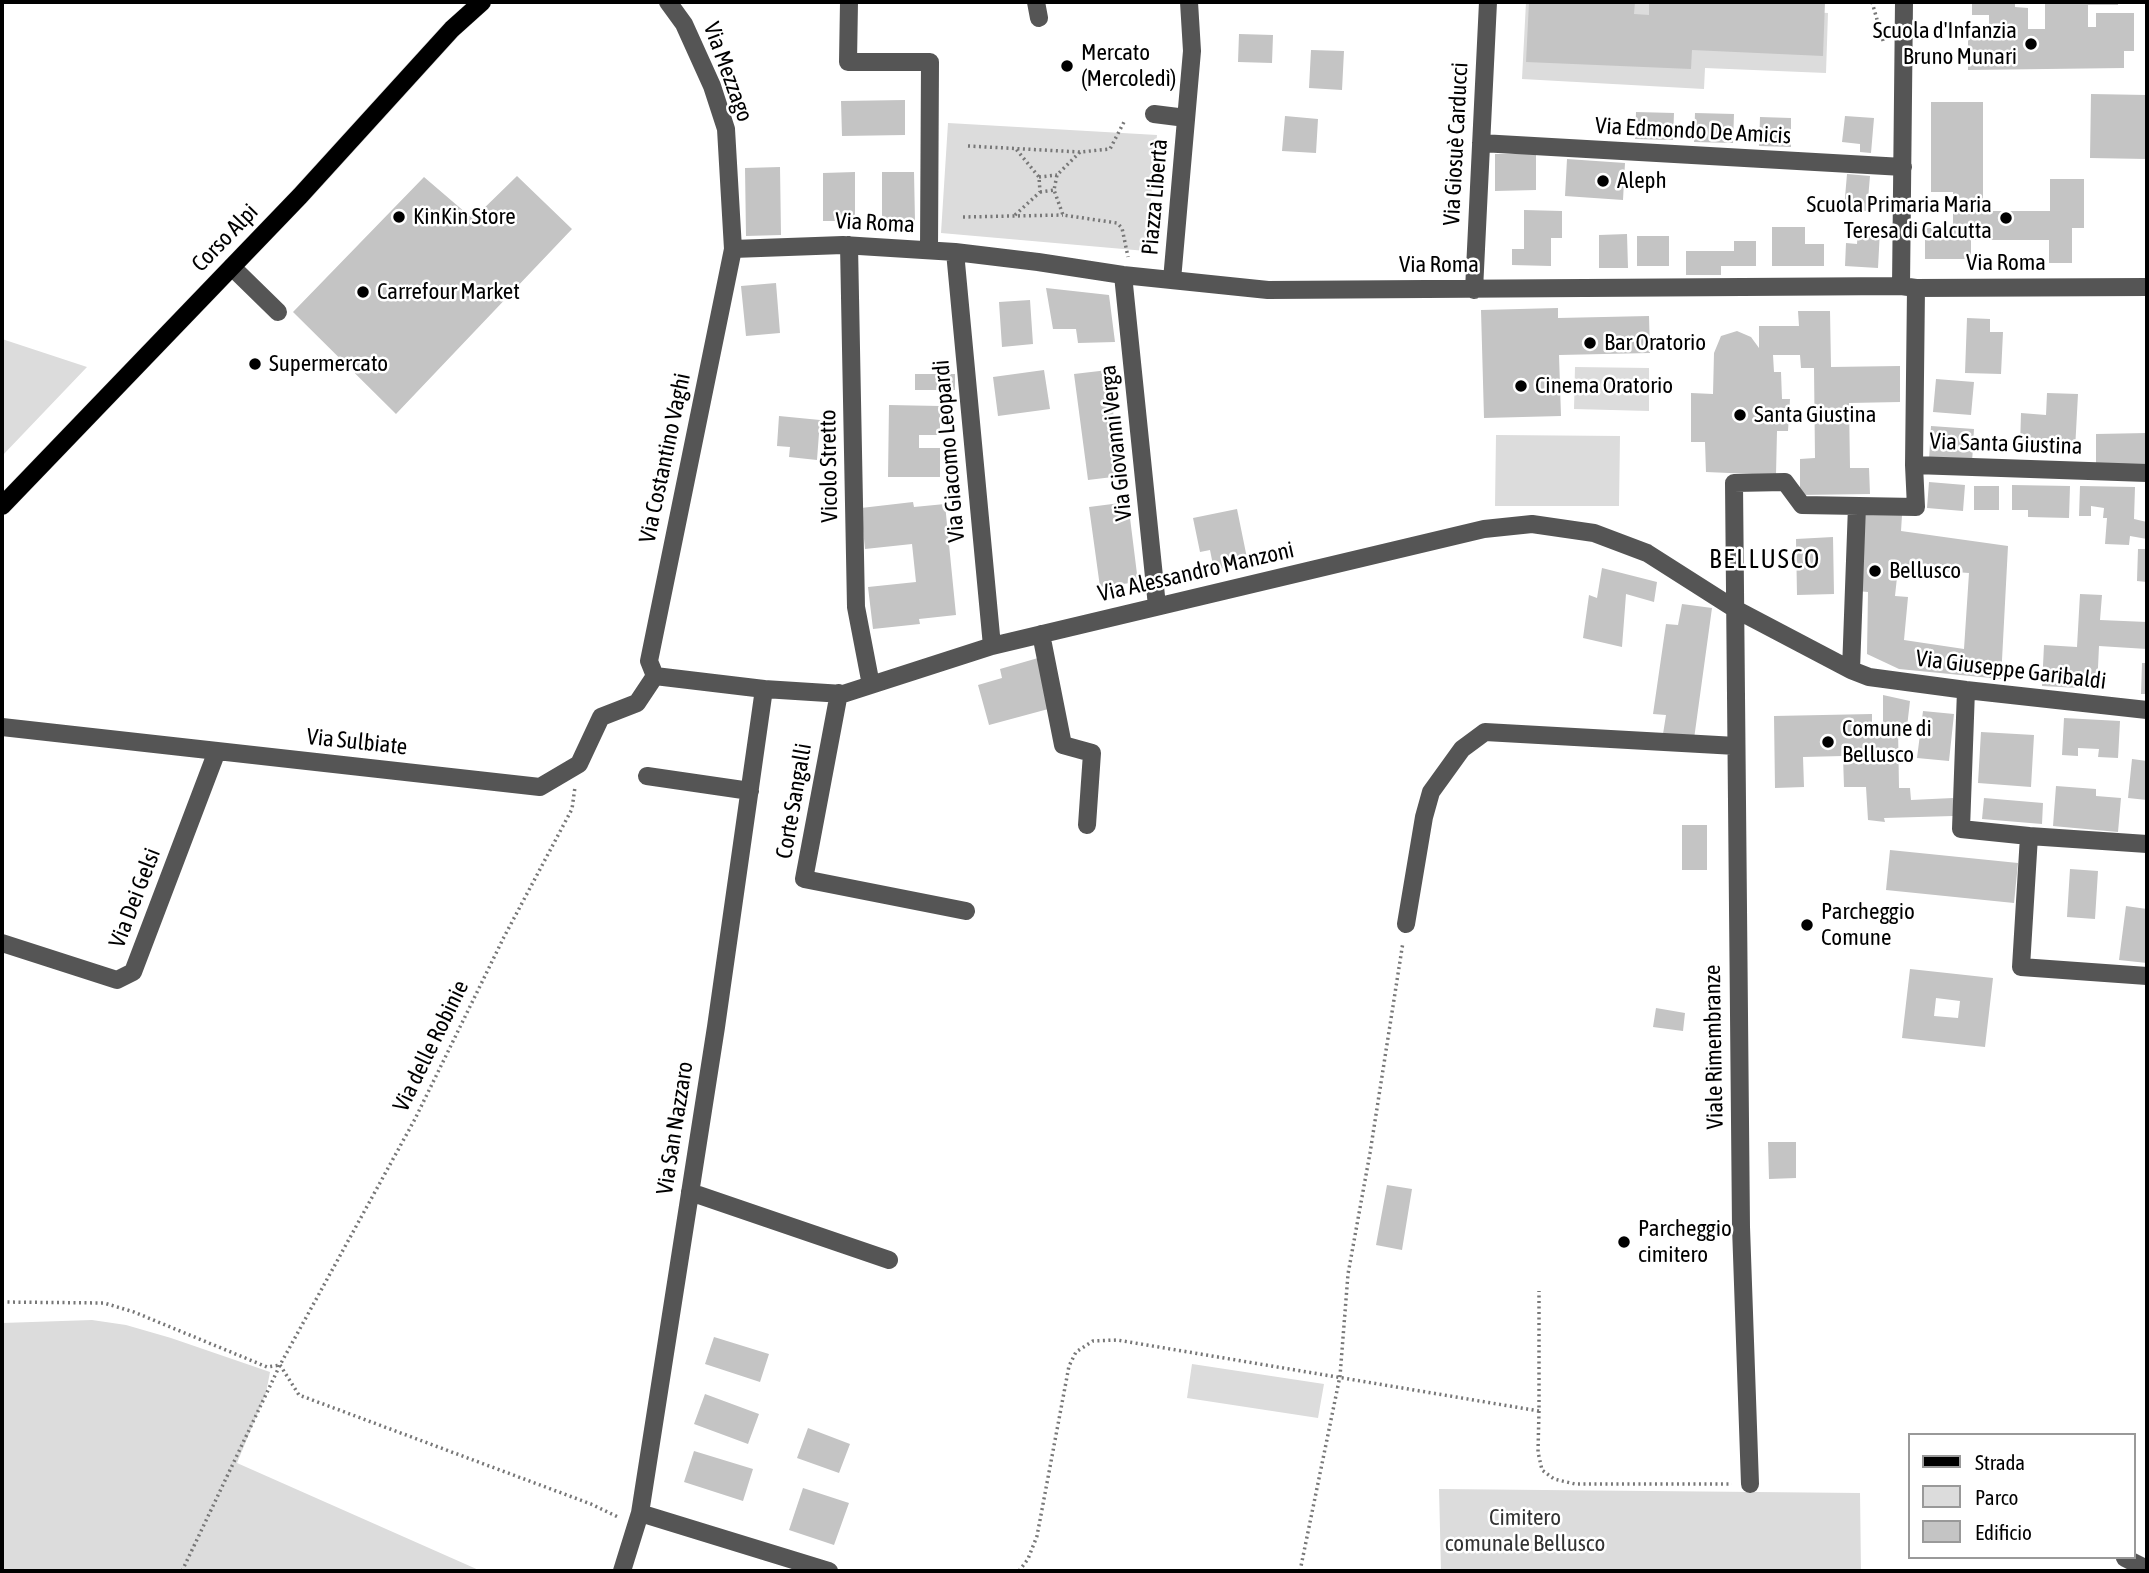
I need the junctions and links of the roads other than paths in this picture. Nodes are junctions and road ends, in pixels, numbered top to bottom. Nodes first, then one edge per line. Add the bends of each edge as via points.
1 (482, 2) edge
2 (668, 2) edge
3 (849, 2) edge
4 (1189, 2) edge
5 (1488, 2) edge
6 (1904, 2) edge
7 (1154, 114) dead end
8 (1186, 118) junction
9 (1481, 144) junction
10 (1903, 167) junction
11 (849, 245) junction
12 (733, 249) junction
13 (929, 250) junction
14 (955, 252) junction
15 (232, 267) junction
16 (1126, 267) junction
17 (1172, 280) junction
18 (1909, 287) junction
19 (2147, 287) edge
20 (1474, 289) junction
21 (278, 312) dead end
22 (1914, 465) junction
23 (2147, 473) edge
24 (2, 506) edge
25 (1857, 506) junction
26 (1157, 606) junction
27 (1735, 609) junction
28 (1041, 634) junction
29 (992, 646) junction
30 (1851, 670) junction
31 (654, 676) junction
32 (870, 685) junction
33 (765, 689) junction
34 (1966, 690) junction
35 (839, 693) junction
36 (2147, 710) edge
37 (2, 727) edge
38 (1736, 746) junction
39 (217, 751) junction
40 (647, 776) dead end
41 (750, 791) junction
42 (1087, 825) dead end
43 (2029, 835) junction
44 (2147, 844) edge
45 (966, 911) dead end
46 (1406, 924) road end
47 (2, 943) edge
48 (2147, 976) edge
49 (690, 1192) junction
50 (889, 1260) dead end
51 (1750, 1484) road end
52 (638, 1519) junction
53 (2127, 1559) edge
54 (2147, 1569) edge
55 (622, 1571) edge
56 (830, 1571) edge

1 - 15 main road, Corso Alpi
2 - 12 street, Via Mezzago via 684,24 726,129
3 - 13 street via 848,61 930,61
4 - 8 street, Piazza Libertà via 1192,51
5 - 9 street, Via Giosuè Carducci
6 - 10 street, Via Santa Giustina
7 - 8 street, Piazza Libertà
8 - 17 street, Piazza Libertà
9 - 10 street, Via Edmondo De Amicis
9 - 20 street, Via Giosuè Carducci
10 - 18 street, Via Santa Giustina
11 - 12 street, Via Roma
11 - 13 street, Via Roma
11 - 32 street, Vicolo Stretto via 856,607
12 - 31 street, Via Costantino Vaghi via 649,661
13 - 14 street, Via Roma
14 - 16 street, Via Roma
14 - 29 street, Via Giacomo Leopardi
15 - 21 street
15 - 24 main road, Corso Alpi
16 - 17 street, Via Roma
16 - 26 street, Via Giovanni Verga
17 - 20 street, Via Roma via 1268,290
18 - 19 street, Via Roma
18 - 20 street, Via Roma
18 - 22 street, Via Santa Giustina
22 - 23 street, Via Santa Giustina
22 - 25 street via 1916,508
25 - 27 street, Viale Rimembranze via 1802,505 1785,482 1734,483
25 - 30 street
26 - 27 street, Via Alessandro Manzoni via 1483,528 1532,524 1594,533 1647,553
26 - 28 street, Via Alessandro Manzoni
27 - 30 street, Via Alessandro Manzoni
27 - 38 street, Viale Rimembranze
28 - 29 street, Via Alessandro Manzoni
28 - 42 street via 1063,745 1092,753
29 - 32 street, Via Alessandro Manzoni
30 - 34 street, Via Giuseppe Garibaldi via 1870,677
31 - 33 street, Via Alessandro Manzoni
31 - 39 street, Via Sulbiate via 637,703 601,717 579,764 540,787
32 - 35 street, Via Alessandro Manzoni
33 - 35 street, Via Alessandro Manzoni
33 - 41 street, Via San Nazzaro
34 - 36 street, Via Giuseppe Garibaldi
34 - 43 street via 1961,829
35 - 45 street, Corte Sangalli via 804,879
37 - 39 street, Via Sulbiate
38 - 46 street via 1485,732 1462,749 1431,792
38 - 51 street, Viale Rimembranze via 1741,1227
39 - 47 street, Via Dei Gelsi via 133,972 117,980
40 - 41 street
41 - 49 street, Via San Nazzaro
43 - 44 street
43 - 48 street via 2021,967
49 - 50 street
49 - 52 street, Via San Nazzaro
52 - 55 street, Via San Nazzaro
52 - 56 street
53 - 54 street

